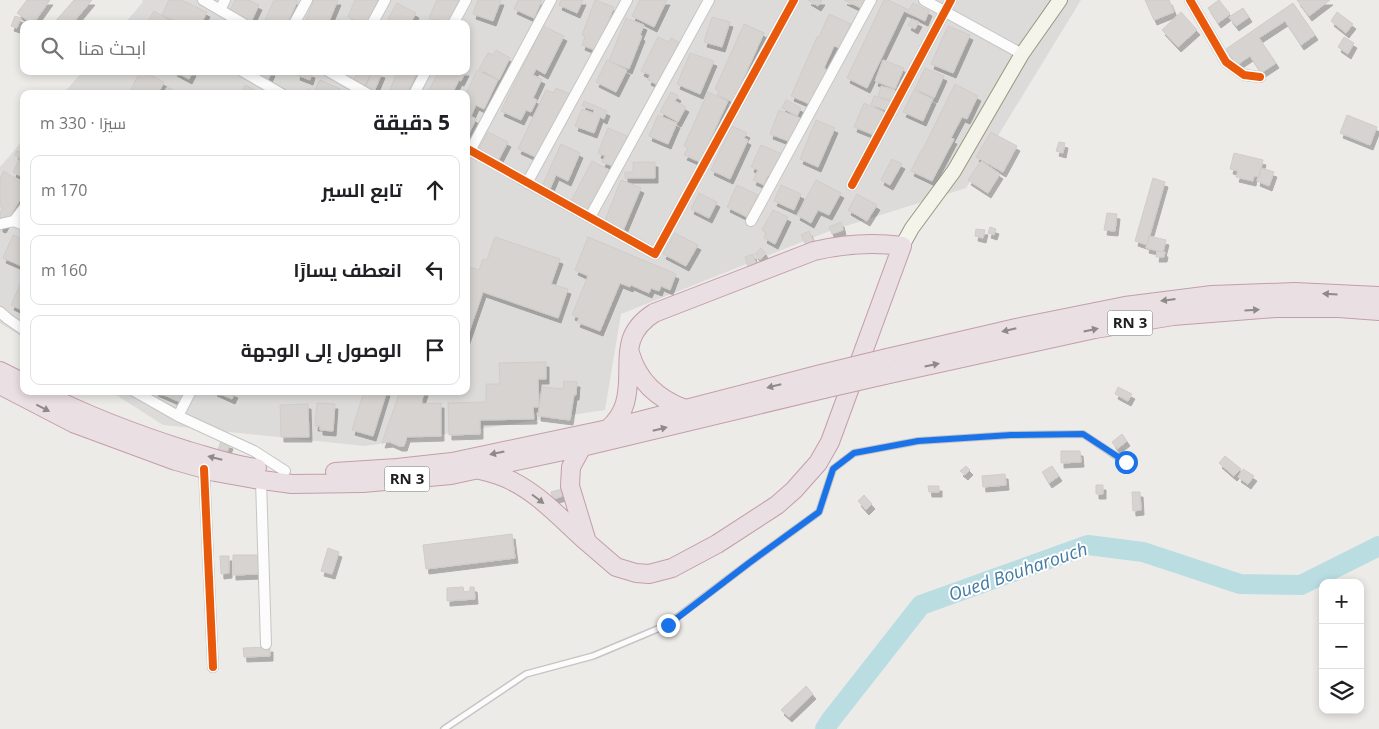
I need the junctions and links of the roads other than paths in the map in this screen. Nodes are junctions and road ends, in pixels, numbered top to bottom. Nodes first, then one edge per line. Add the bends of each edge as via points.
1 (203, 0) edge
2 (225, 0) edge
3 (307, 0) edge
4 (385, 0) edge
5 (466, 0) edge
6 (551, 0) edge
7 (627, 0) edge
8 (709, 0) edge
9 (794, 0) edge
10 (871, 0) edge
11 (924, 0) edge
12 (951, 0) edge
13 (1060, 0) edge
14 (1190, 0) edge
15 (220, 10) junction
16 (945, 12) junction
17 (237, 20) edge
18 (296, 20) edge
19 (374, 20) edge
20 (455, 20) edge
21 (1022, 54) junction
22 (249, 75) edge
23 (424, 75) edge
24 (1260, 77) dead end
25 (346, 78) edge
26 (275, 90) edge
27 (362, 90) edge
28 (416, 90) edge
29 (470, 146) edge
30 (470, 151) edge
31 (527, 183) junction
32 (852, 185) dead end
33 (590, 218) junction
34 (751, 221) dead end
35 (19, 223) edge
36 (0, 224) edge
37 (902, 246) junction
38 (1379, 296) edge
39 (1379, 311) edge
40 (0, 312) edge
41 (20, 327) edge
42 (628, 349) junction
43 (886, 367) junction
44 (0, 371) edge
45 (20, 381) edge
46 (822, 382) junction
47 (0, 385) edge
48 (46, 395) edge
49 (141, 395) edge
50 (189, 395) edge
51 (685, 408) junction
52 (178, 416) junction
53 (608, 429) junction
54 (582, 448) junction
55 (1126, 462) dead end
56 (826, 466) junction
57 (204, 469) junction
58 (480, 469) junction
59 (285, 471) junction
60 (261, 480) junction
61 (587, 542) junction
62 (266, 644) dead end
63 (212, 666) dead end
64 (444, 729) edge

1 - 15 street
2 - 15 street
3 - 18 street
4 - 19 street
5 - 20 street
6 - 29 street
7 - 31 street
8 - 33 street
9 - 33 street via 654,254
10 - 34 street
11 - 16 street
12 - 16 street
13 - 21 main road
14 - 24 street via 1226,62 1244,75
15 - 17 street
16 - 21 street
16 - 32 street
21 - 37 main road via 954,171
22 - 26 street
23 - 28 street
25 - 27 street
30 - 31 street
31 - 33 street
35 - 36 street
37 - 42 highway via 849,244 814,251 654,313 637,328
37 - 56 highway via 830,442
38 -> 43 highway, RN 3 via 1296,292 1212,295 1125,306 1016,328
43 -> 39 highway, RN 3 via 1173,316 1276,308
40 - 41 street
42 - 51 highway via 644,382 663,398
42 - 53 highway via 625,402
43 - 46 highway, RN 3, bridge
44 - 45 highway
46 -> 51 highway, RN 3
54 -> 46 highway, RN 3
47 -> 57 highway, RN 3 via 73,423
59 -> 48 highway, RN 3 via 253,468 143,436
49 - 52 street
50 - 52 street
51 - 53 highway, RN 3
52 - 59 street via 254,451
53 -> 59 highway, RN 3 via 452,462 342,472
54 - 58 highway, RN 3
54 - 61 highway via 571,467 570,486
55 - 56 lane via 1083,434 918,441 854,453
56 - 61 highway via 777,505 717,544 672,568 650,574 616,567
56 - 64 lane via 819,512 668,625 593,656 526,674
57 - 60 highway, RN 3
57 - 63 street
58 - 60 highway, RN 3 via 451,475 363,483 292,484
58 -> 61 highway via 522,487
60 - 62 street

